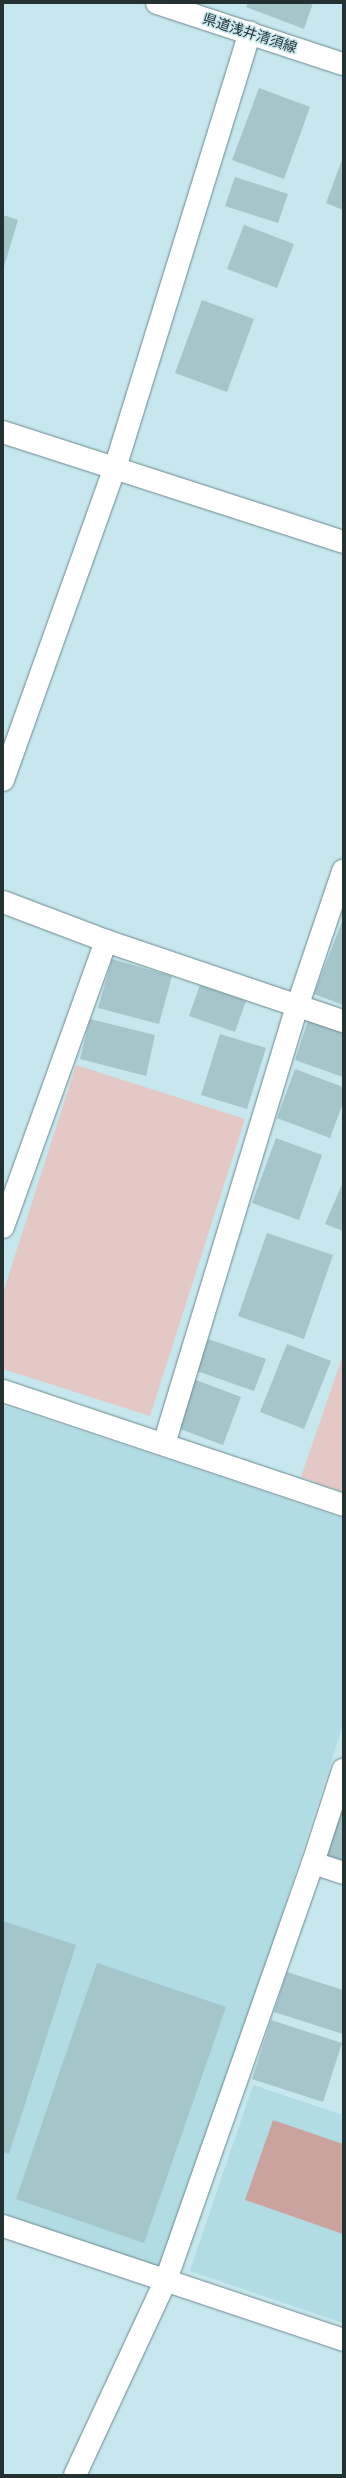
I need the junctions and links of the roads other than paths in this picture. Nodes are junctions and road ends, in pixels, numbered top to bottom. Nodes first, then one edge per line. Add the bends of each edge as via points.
1 (157, 3) edge
2 (250, 32) junction
3 (343, 64) edge
4 (3, 432) edge
5 (115, 468) junction
6 (343, 542) edge
7 (3, 780) edge
8 (343, 871) edge
9 (3, 902) edge
10 (106, 941) junction
11 (297, 1007) junction
12 (343, 1021) edge
13 (3, 1227) edge
14 (3, 1391) edge
15 (164, 1444) junction
16 (343, 1505) edge
17 (343, 1770) edge
18 (313, 1863) junction
19 (343, 1873) edge
20 (3, 2226) edge
21 (166, 2280) junction
22 (343, 2340) edge
23 (75, 2475) edge

1 - 2 street, 県道浅井清須線
2 - 3 street, 県道浅井清須線
2 - 5 street
4 - 5 street
5 - 6 street
5 - 7 street
8 - 11 street
9 - 10 street
10 - 11 street
10 - 13 street
11 - 12 street
11 - 15 street
14 - 15 street
15 - 16 street
17 - 18 street
18 - 19 street
18 - 21 street
20 - 21 street
21 - 22 street
21 - 23 street

